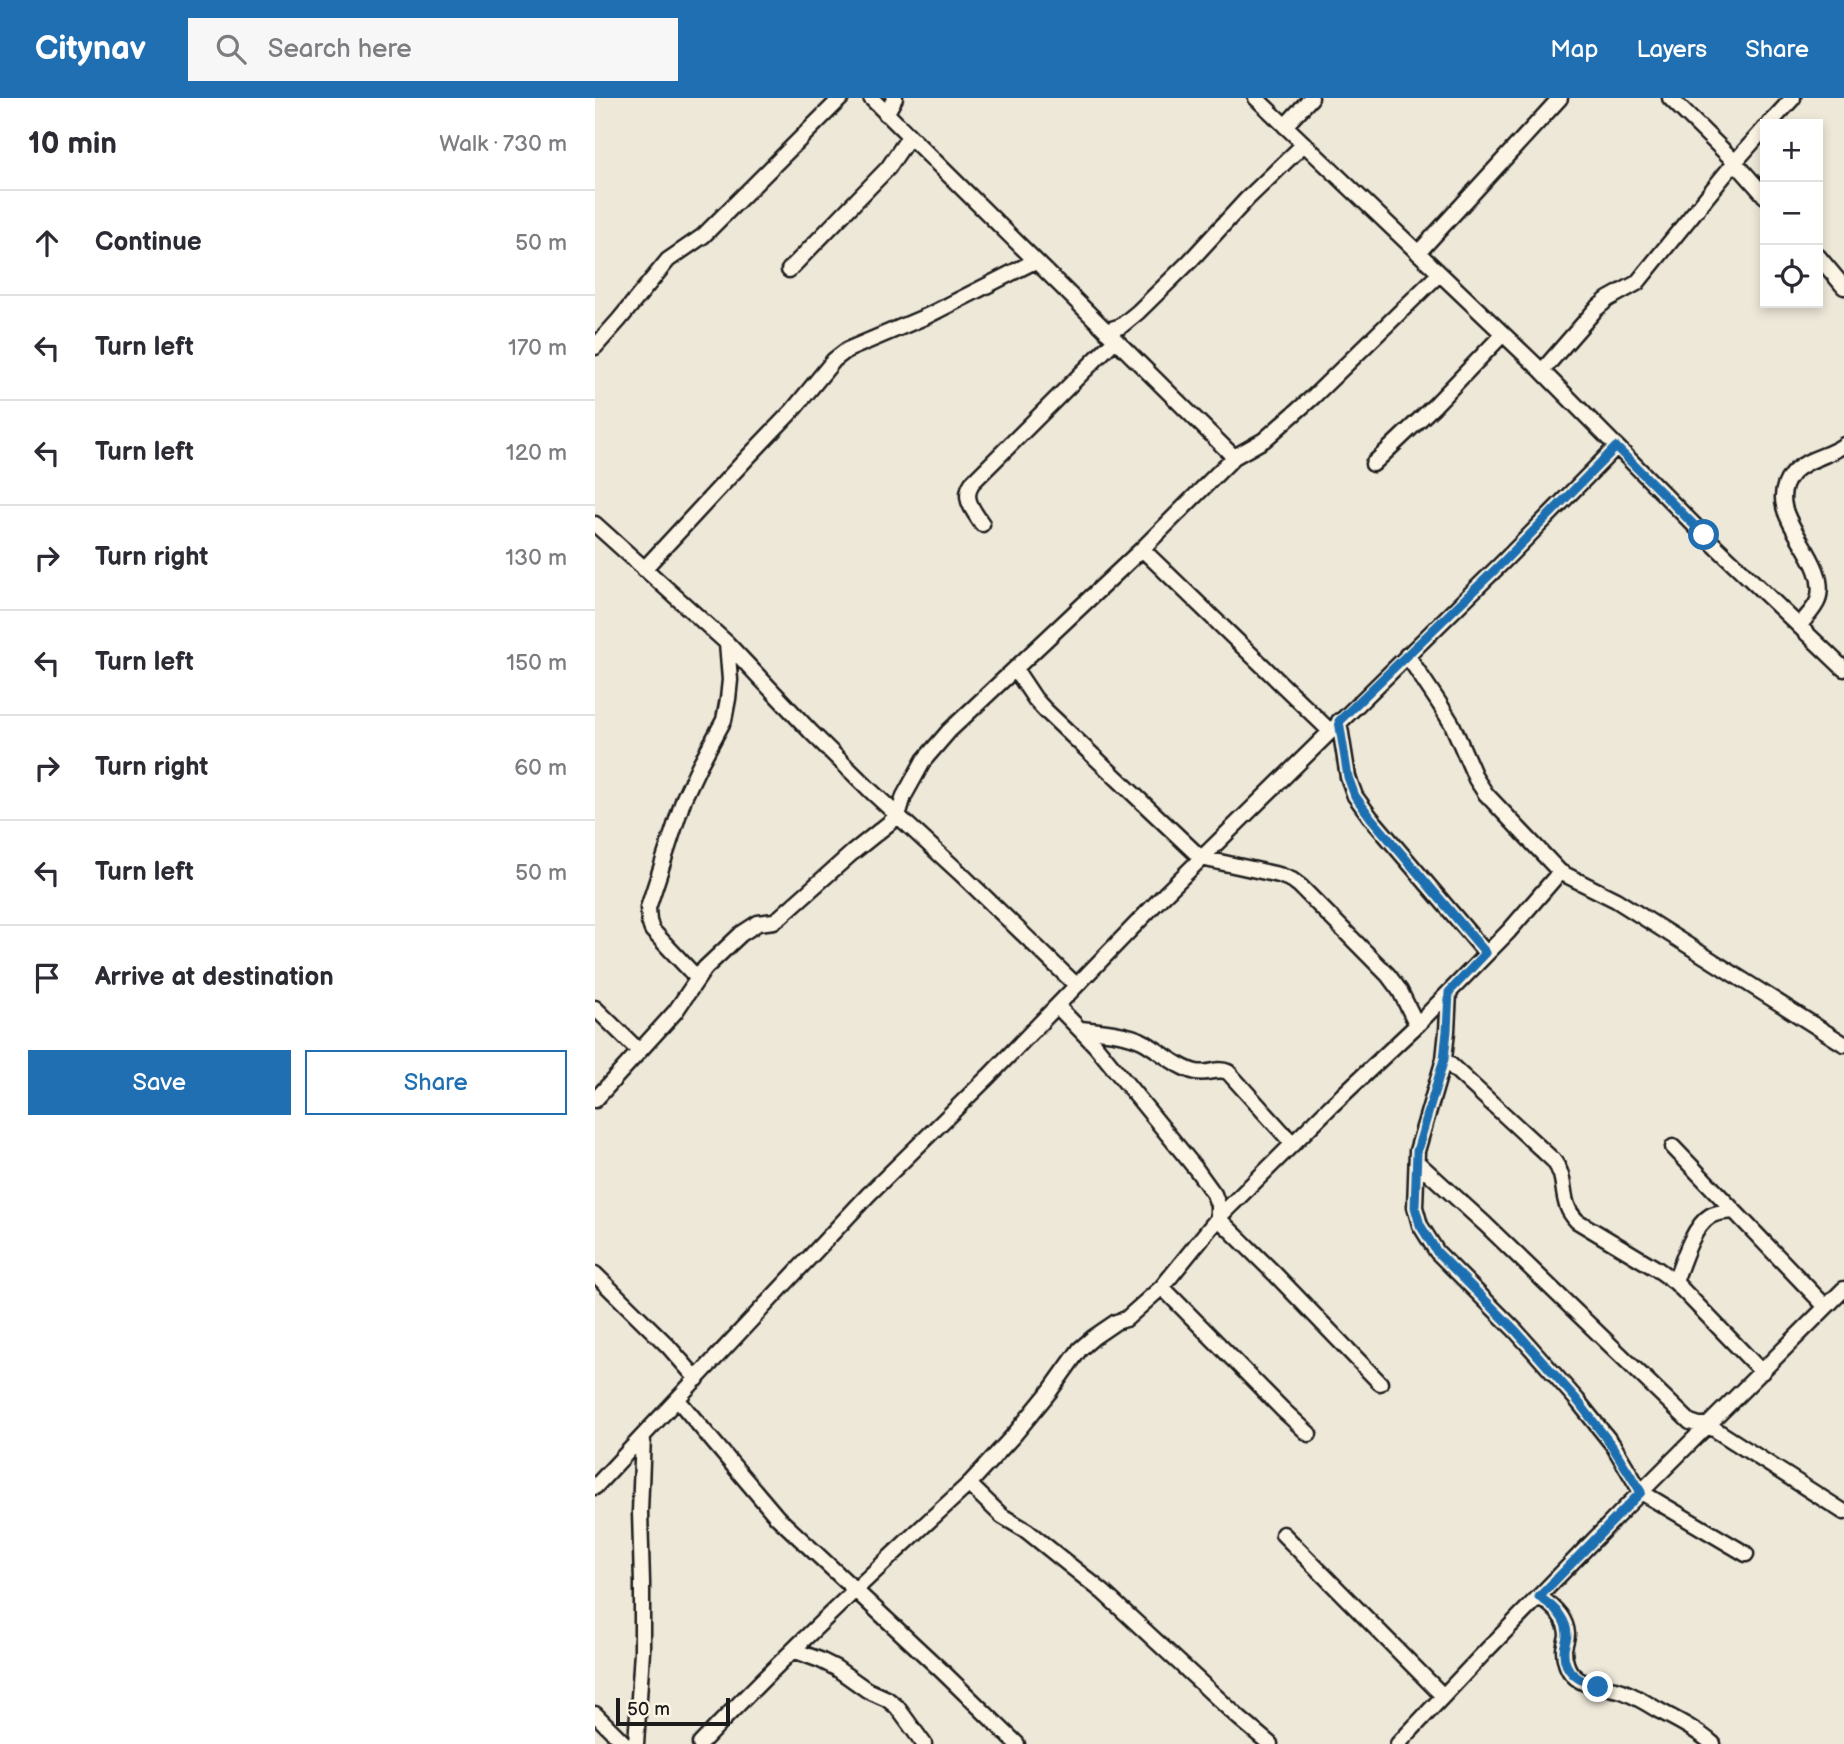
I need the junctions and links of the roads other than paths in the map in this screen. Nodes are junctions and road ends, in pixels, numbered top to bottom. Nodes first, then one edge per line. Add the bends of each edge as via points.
1 (841, 98) edge
2 (871, 98) edge
3 (895, 98) edge
4 (1256, 98) edge
5 (1311, 98) edge
6 (1560, 98) edge
7 (1670, 98) edge
8 (1793, 98) edge
9 (886, 114) junction
10 (1774, 119) edge
11 (1285, 126) junction
12 (1760, 134) edge
13 (909, 137) junction
14 (1304, 144) junction
15 (1735, 162) junction
16 (1760, 191) edge
17 (1417, 253) junction
18 (1035, 261) junction
19 (1823, 262) edge
20 (789, 270) dead end
21 (1439, 274) junction
22 (1844, 287) edge
23 (1503, 334) junction
24 (1111, 336) junction
25 (595, 347) edge
26 (1542, 372) junction
27 (1844, 445) edge
28 (1616, 447) junction
29 (1234, 457) junction
30 (1373, 464) dead end
31 (595, 524) edge
32 (982, 524) dead end
33 (1142, 549) junction
34 (644, 569) junction
35 (1799, 626) junction
36 (727, 643) junction
37 (1407, 655) junction
38 (1015, 669) junction
39 (1844, 669) edge
40 (1334, 726) junction
41 (898, 816) junction
42 (1201, 858) junction
43 (1560, 872) junction
44 (1486, 953) junction
45 (697, 978) junction
46 (1076, 985) junction
47 (1449, 992) junction
48 (1057, 1006) junction
49 (595, 1008) edge
50 (1417, 1025) junction
51 (1080, 1030) junction
52 (1844, 1044) edge
53 (639, 1051) junction
54 (1444, 1059) junction
55 (595, 1100) edge
56 (1293, 1144) junction
57 (1673, 1147) dead end
58 (1417, 1162) junction
59 (1733, 1211) junction
60 (1218, 1218) junction
61 (595, 1274) edge
62 (1675, 1282) junction
63 (1162, 1287) junction
64 (1844, 1289) edge
65 (1826, 1307) junction
66 (1762, 1372) junction
67 (697, 1379) junction
68 (1380, 1383) dead end
69 (678, 1399) junction
70 (1708, 1426) junction
71 (1309, 1434) dead end
72 (643, 1436) junction
73 (969, 1484) junction
74 (595, 1488) edge
75 (1641, 1492) junction
76 (1844, 1512) edge
77 (1283, 1534) dead end
78 (1746, 1554) dead end
79 (855, 1591) junction
80 (1539, 1597) junction
81 (793, 1650) junction
82 (1443, 1696) junction
83 (595, 1714) edge
84 (625, 1744) edge
85 (636, 1744) edge
86 (700, 1744) edge
87 (924, 1744) edge
88 (1017, 1744) edge
89 (1270, 1744) edge
90 (1398, 1744) edge
91 (1713, 1744) edge

1 - 25 street via 703,236 668,260
2 - 9 street
3 - 9 street
4 - 11 street
5 - 11 street
6 - 17 street
7 - 15 street
8 - 10 street
9 - 13 street
11 - 14 street
12 - 15 street
13 - 18 street
13 - 20 street via 888,168
14 - 17 street
14 - 24 street
15 - 16 street
15 - 26 street via 1637,283 1596,309
17 - 21 street
18 - 24 street
18 - 34 street via 834,360
19 - 22 street
21 - 23 street
21 - 29 street via 1313,397 1263,440
23 - 26 street
23 - 30 street
24 - 29 street
24 - 32 street via 967,490 970,507
26 - 28 street
27 - 35 street via 1803,464 1783,487 1787,516 1820,583 1818,601
28 - 35 street
28 - 37 street
29 - 33 street
31 - 34 street
33 - 38 street
33 - 40 street
34 - 36 street
35 - 39 street
36 - 41 street
36 - 45 street via 730,680 724,720 684,798 648,908 652,930
37 - 40 street
37 - 43 street via 1452,724 1486,794
38 - 41 street via 924,760
38 - 42 street via 1045,710
40 - 42 street
40 - 44 street via 1355,796
41 - 45 street via 780,917 741,934
41 - 46 street
42 - 46 street
42 - 50 street via 1292,880 1388,975
43 - 44 street
43 - 52 street via 1616,900
44 - 47 street
45 - 53 street via 675,1012
46 - 48 street
47 - 50 street
47 - 54 street
48 - 51 street
48 - 67 street via 868,1195
49 - 53 street
50 - 56 street
51 - 56 street via 1140,1040 1196,1072 1228,1072
51 - 60 street via 1214,1194
53 - 55 street
54 - 58 street
54 - 62 street via 1553,1160 1560,1169 1565,1203 1577,1222
56 - 60 street
57 - 59 street
58 - 70 street via 1676,1410 1690,1422
58 - 75 street via 1415,1207 1437,1252 1577,1400
59 - 62 street via 1708,1217 1699,1227
59 - 65 street
60 - 63 street
60 - 68 street
61 - 67 street
62 - 66 street
63 - 71 street
63 - 73 street via 1126,1319 1080,1349 1014,1435
64 - 65 street
65 - 66 street
66 - 70 street
67 - 69 street
69 - 72 street
69 - 79 street via 776,1517
70 - 75 street
70 - 76 street
72 - 74 street
72 - 85 street via 639,1512 642,1651
73 - 79 street
73 - 89 street via 1002,1516 1103,1592
75 - 78 street
75 - 80 street
77 - 82 street
79 - 81 street
79 - 88 street
80 - 82 street
80 - 91 street via 1558,1612 1566,1626 1564,1650 1571,1674 1598,1687 1620,1690
81 - 86 street
81 - 87 street via 837,1668 887,1699
82 - 90 street
83 - 84 street

